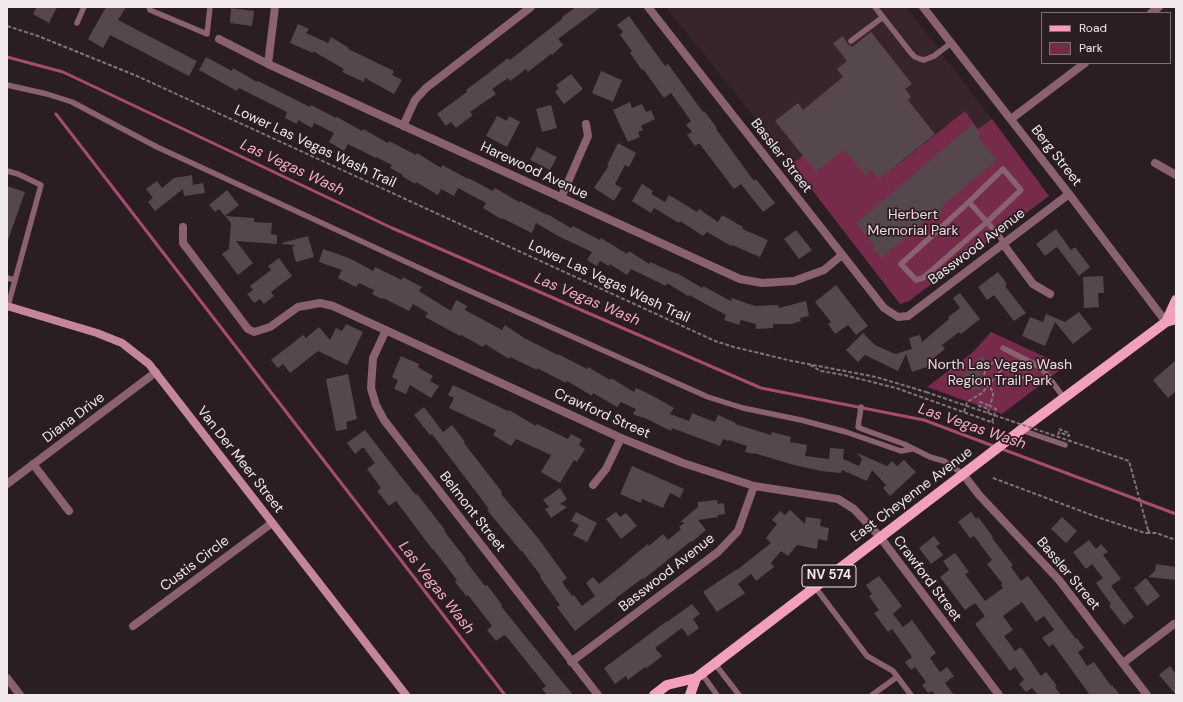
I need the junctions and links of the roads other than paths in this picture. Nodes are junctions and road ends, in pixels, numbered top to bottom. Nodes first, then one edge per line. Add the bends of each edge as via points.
1 (84, 7) edge
2 (148, 7) edge
3 (210, 7) edge
4 (275, 7) edge
5 (531, 7) edge
6 (648, 7) edge
7 (875, 7) edge
8 (923, 7) edge
9 (883, 16) junction
10 (77, 24) dead end
11 (219, 39) dead end
12 (851, 41) dead end
13 (951, 43) junction
14 (268, 64) junction
15 (1084, 64) edge
16 (7, 85) edge
17 (1011, 120) junction
18 (586, 124) dead end
19 (403, 126) junction
20 (1155, 163) dead end
21 (7, 171) edge
22 (1176, 176) edge
23 (1069, 194) junction
24 (561, 198) junction
25 (969, 202) junction
26 (987, 222) junction
27 (183, 227) dead end
28 (1003, 244) junction
29 (842, 255) junction
30 (7, 278) edge
31 (15, 280) junction
32 (1050, 294) dead end
33 (1176, 300) edge
34 (8, 306) edge
35 (898, 317) joint
36 (1171, 321) edge
37 (386, 330) junction
38 (1003, 348) dead end
39 (156, 372) junction
40 (1064, 398) junction
41 (861, 407) dead end
42 (1019, 432) junction
43 (621, 438) junction
44 (1065, 445) dead end
45 (912, 449) junction
46 (33, 464) junction
47 (963, 474) junction
48 (7, 484) edge
49 (593, 485) dead end
50 (754, 486) junction
51 (69, 511) dead end
52 (272, 523) junction
53 (880, 538) junction
54 (815, 587) junction
55 (1174, 624) dead end
56 (133, 626) dead end
57 (572, 662) junction
58 (1123, 663) junction
59 (715, 664) junction
60 (699, 676) junction
61 (897, 677) junction
62 (7, 678) edge
63 (20, 695) edge
64 (406, 695) edge
65 (598, 695) edge
66 (654, 695) edge
67 (690, 695) edge
68 (717, 695) edge
69 (739, 695) edge
70 (872, 695) edge
71 (911, 695) edge
72 (999, 695) edge
73 (1147, 695) edge

1 - 10 lane
2 - 3 lane via 207,34
4 - 14 street
5 - 19 street via 426,88 415,100
6 - 29 street, Bassler Street
7 - 9 lane
8 - 13 street, Berg Street
9 - 12 lane
9 - 13 lane via 911,53 920,59 934,56
11 - 14 street, Harewood Avenue
13 - 17 street, Berg Street
14 - 19 street, Harewood Avenue
15 - 17 street
16 - 45 lane via 72,102 157,147 708,397 743,408 839,430 901,451
17 - 23 street, Berg Street
18 - 24 street via 588,136
19 - 24 street, Harewood Avenue
20 - 22 street
21 - 31 lane via 41,185
23 - 28 street, Basswood Avenue
23 - 36 street, Berg Street
24 - 29 street, Harewood Avenue via 740,279 762,283 794,281 824,270
25 - 26 lane
25 - 26 lane via 1003,169 1022,190
25 - 26 lane via 901,264 916,280 923,278
26 - 28 lane
27 - 37 street, Crawford Street via 183,244 248,329 254,332 270,327 298,307 320,303 333,306
28 - 32 street via 1033,284
28 - 35 street, Basswood Avenue via 908,316
29 - 35 street, Bassler Street via 884,308
30 - 31 lane
31 - 34 lane
33 - 36 main road, East Cheyenne Avenue / NV 574
34 - 39 street, Van Der Meer Street via 122,343
36 - 40 main road, East Cheyenne Avenue / NV 574
37 - 43 street, Crawford Street
37 - 57 street, Belmont Street via 373,358 371,388 384,420
38 - 40 lane via 1042,368
39 - 46 street, Diana Drive
39 - 52 street, Van Der Meer Street
40 - 42 main road, East Cheyenne Avenue / NV 574
41 - 45 lane via 858,427
42 - 44 lane
42 - 47 main road, East Cheyenne Avenue / NV 574
43 - 49 street via 606,469
43 - 50 street, Crawford Street via 683,463
45 - 47 lane via 944,461
46 - 48 street, Diana Drive
46 - 51 street
47 - 53 main road, East Cheyenne Avenue / NV 574
47 - 58 street, Bassler Street via 979,495 1059,580
50 - 53 street, Crawford Street via 838,499 854,509
50 - 57 street, Basswood Avenue via 738,531 718,552
52 - 56 street, Custis Circle
52 - 64 street, Van Der Meer Street
53 - 54 main road, East Cheyenne Avenue / NV 574
53 - 72 street, Crawford Street
54 - 59 main road, East Cheyenne Avenue / NV 574
54 - 61 lane via 867,656 893,671
55 - 58 street
57 - 65 street, Belmont Street
58 - 73 street, Bassler Street
59 - 60 main road, East Cheyenne Avenue / NV 574
59 - 69 lane
60 - 66 main road, East Cheyenne Avenue / NV 574 via 668,684
60 - 67 main road
60 - 68 lane
61 - 70 lane
61 - 71 lane
62 - 63 street

